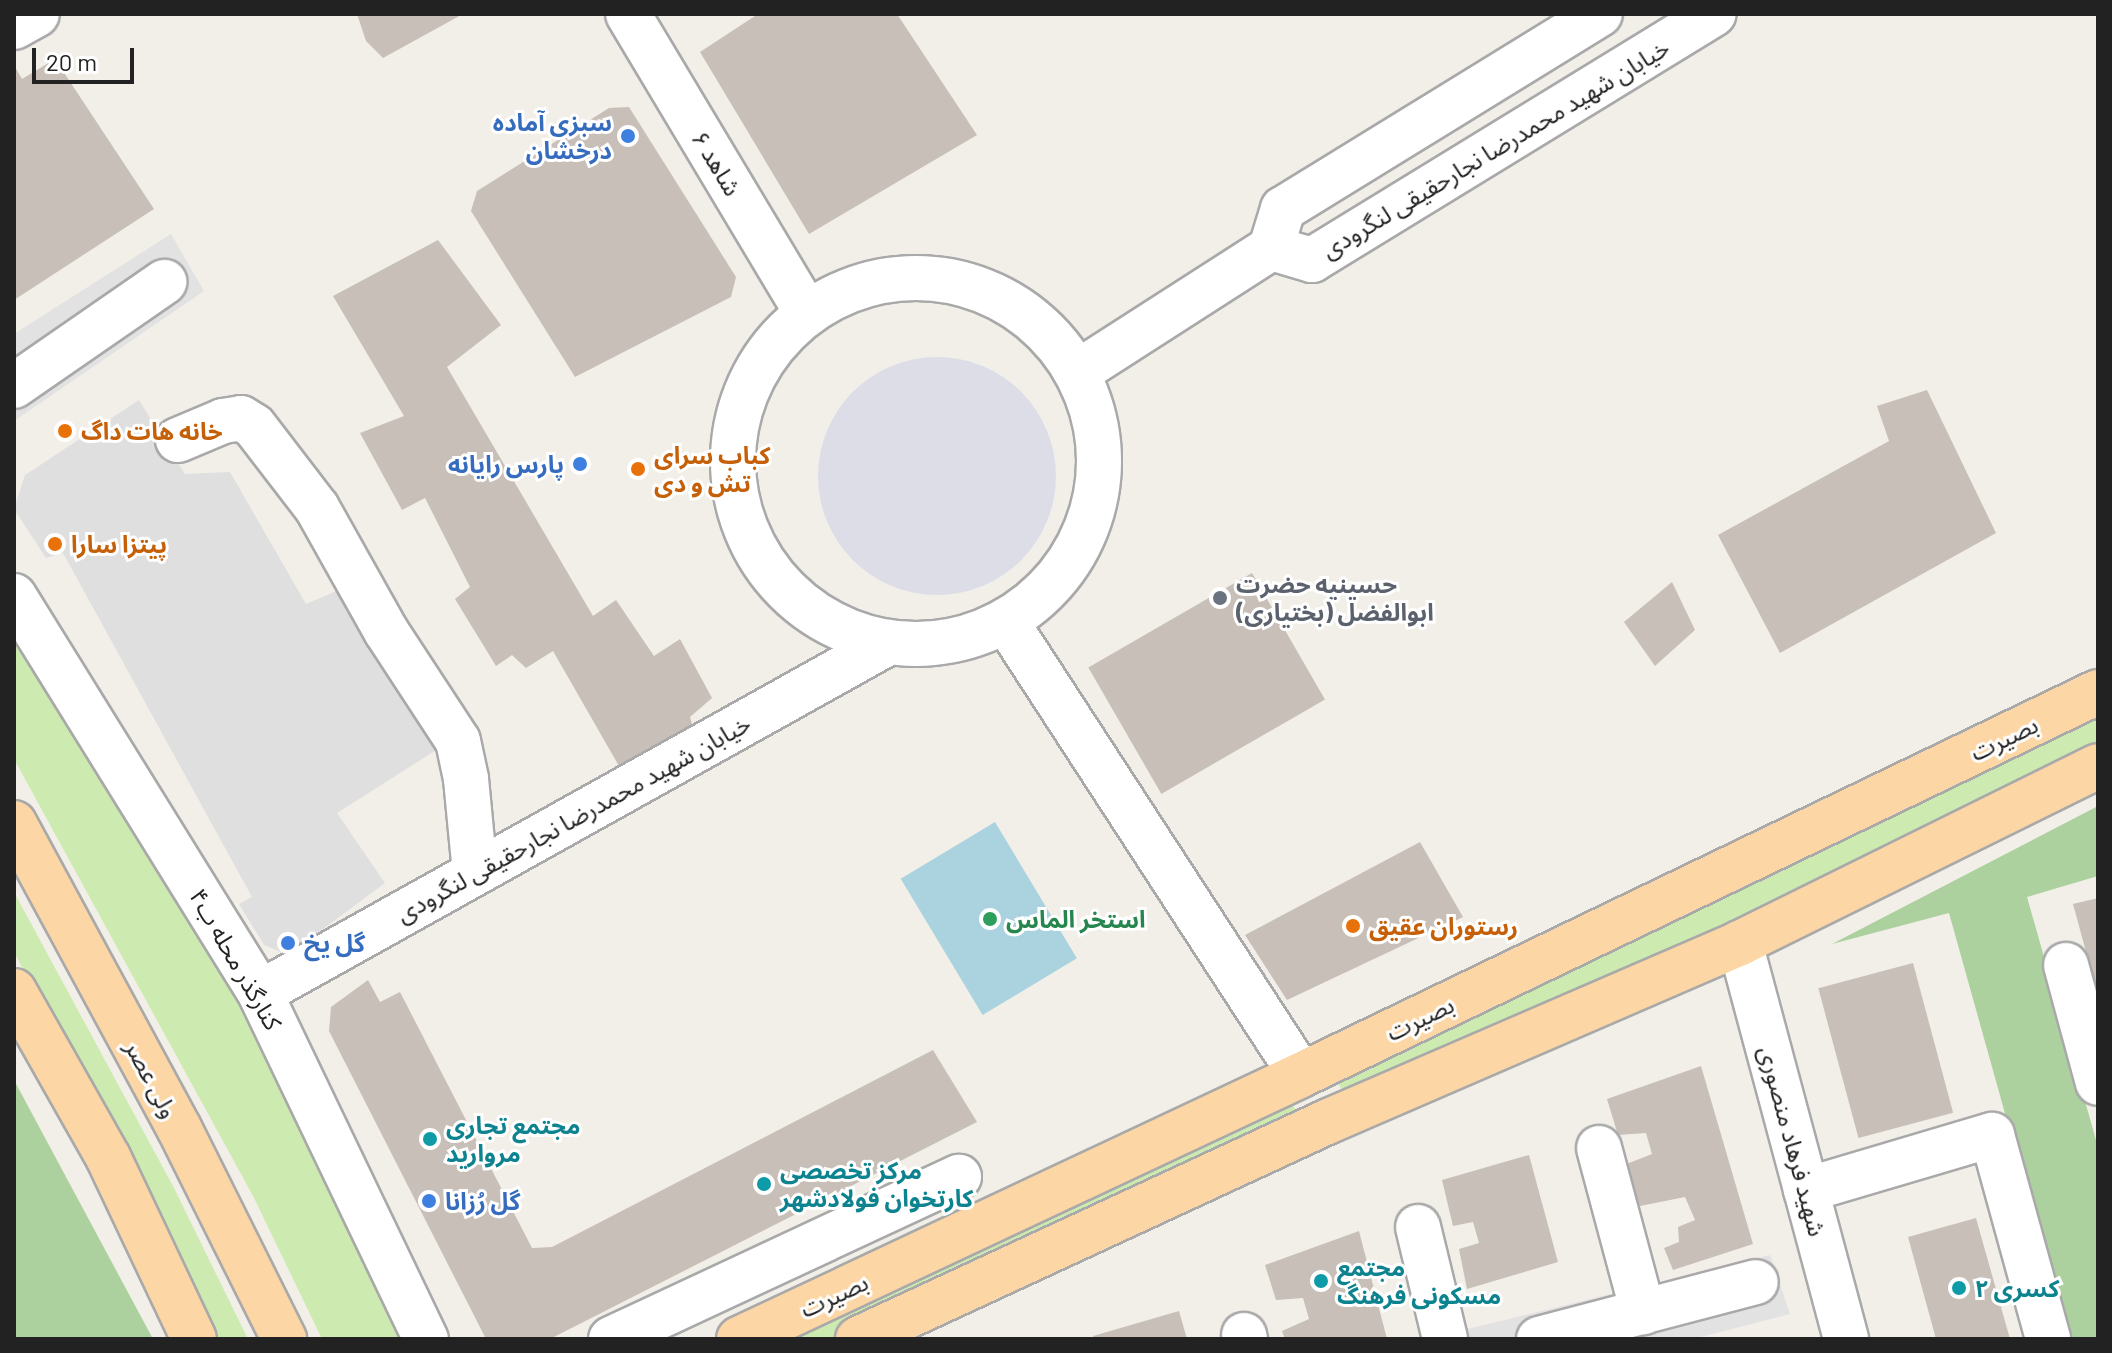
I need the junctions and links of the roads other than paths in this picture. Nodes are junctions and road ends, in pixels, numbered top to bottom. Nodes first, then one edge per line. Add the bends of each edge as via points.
1 (37, 14) edge
2 (628, 14) edge
3 (1600, 14) edge
4 (1714, 14) edge
5 (14, 27) edge
6 (1511, 69) junction
7 (1540, 121) junction
8 (1271, 248) junction
9 (164, 282) dead end
10 (806, 312) junction
11 (1078, 372) junction
12 (14, 386) edge
13 (178, 440) dead end
14 (14, 596) edge
15 (1007, 623) junction
16 (886, 644) junction
17 (2098, 692) edge
18 (2098, 766) edge
19 (14, 823) edge
20 (475, 873) junction
21 (1740, 943) junction
22 (2066, 965) dead end
23 (14, 991) edge
24 (260, 993) junction
25 (1301, 1075) junction
26 (2098, 1083) edge
27 (1329, 1121) junction
28 (1599, 1148) dead end
29 (959, 1177) dead end
30 (1806, 1190) junction
31 (1418, 1227) dead end
32 (1756, 1282) dead end
33 (1618, 1324) edge
34 (1844, 1338) edge
35 (194, 1339) edge
36 (284, 1339) edge
37 (426, 1339) edge
38 (611, 1339) edge
39 (739, 1339) edge
40 (858, 1339) edge
41 (1445, 1339) edge
42 (1539, 1339) edge
43 (2048, 1339) edge

1 - 5 street
2 - 10 street, شاهد ۶
3 - 6 street
4 - 7 street, خیابان شهید محمدرضا نجارحقیقی لنگرودی
6 - 7 street
6 - 8 street via 1283,209
7 - 8 street, خیابان شهید محمدرضا نجارحقیقی لنگرودی via 1312,260
8 - 11 street
9 - 12 street
10 - 11 street via 862,284 923,276 984,289 1037,321
10 - 16 street via 764,357 738,412 732,474 747,534 780,585 828,623
11 - 15 street via 1097,424 1100,483 1084,538 1052,587
13 - 20 street via 241,418 254,426 317,508 386,631 458,741
14 - 24 street, کنارگذر محله ب۴
15 - 16 street via 968,639 927,646
15 - 25 street
16 - 20 street, خیابان شهید محمدرضا نجارحقیقی لنگرودی
17 - 25 main road, بصیرت
18 - 21 main road, بصیرت
19 - 36 main road, ولی عصر via 179,1128
20 - 24 street, خیابان شهید محمدرضا نجارحقیقی لنگرودی
21 - 27 main road, بصیرت
21 - 30 street, شهید فرهاد منصوری
22 - 26 street
23 - 35 main road via 108,1157
24 - 37 street, کنارگذر محله ب۴
25 - 27 main road
25 - 39 main road, بصیرت
27 - 40 main road, بصیرت
28 - 33 street
29 - 38 street
30 - 34 street, شهید فرهاد منصوری
30 - 43 street via 1992,1135
31 - 41 street
32 - 33 street
33 - 42 street

